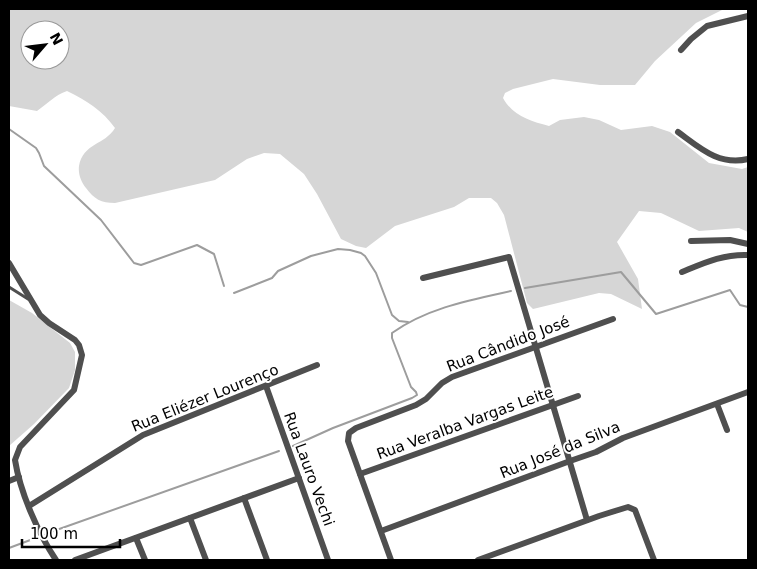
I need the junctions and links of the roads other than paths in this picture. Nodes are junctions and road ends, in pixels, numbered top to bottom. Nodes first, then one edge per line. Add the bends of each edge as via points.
1 (748, 16) edge
2 (681, 50) dead end
3 (678, 132) dead end
4 (748, 159) edge
5 (691, 241) dead end
6 (748, 244) edge
7 (748, 255) edge
8 (9, 263) edge
9 (682, 272) dead end
10 (423, 278) dead end
11 (9, 287) edge
12 (30, 300) junction
13 (613, 319) dead end
14 (536, 346) junction
15 (317, 365) dead end
16 (266, 386) junction
17 (748, 392) edge
18 (578, 396) dead end
19 (554, 404) junction
20 (717, 404) junction
21 (727, 430) dead end
22 (570, 462) junction
23 (360, 474) junction
24 (19, 477) junction
25 (299, 478) junction
26 (9, 481) edge
27 (244, 498) junction
28 (29, 506) junction
29 (190, 518) junction
30 (587, 520) junction
31 (381, 531) junction
32 (136, 538) junction
33 (56, 560) edge
34 (79, 560) edge
35 (144, 560) edge
36 (206, 560) edge
37 (267, 560) edge
38 (328, 560) edge
39 (391, 560) edge
40 (478, 560) edge
41 (654, 560) edge

1 - 2 street via 707,26
3 - 4 street via 720,159
5 - 6 street via 730,240
7 - 9 street via 715,258
8 - 12 street
10 - 14 street via 509,257
11 - 12 lane
12 - 24 street via 46,321 77,342 82,355 72,393 18,450 15,460
13 - 14 street, Rua Cândido José
14 - 19 street
14 - 23 street, Rua Cândido José via 452,378 416,405 352,430 348,442
15 - 16 street, Rua Eliézer Lourenço
16 - 25 street, Rua Lauro Vechi
16 - 28 street, Rua Eliézer Lourenço via 143,435
17 - 20 street, Rua José da Silva
18 - 19 street, Rua Veralba Vargas Leite
19 - 22 street
19 - 23 street, Rua Veralba Vargas Leite
20 - 21 street
20 - 22 street, Rua José da Silva via 623,438
22 - 30 street
22 - 31 street, Rua José da Silva
23 - 31 street, Rua Cândido José
24 - 26 street
24 - 28 street
25 - 27 street
25 - 38 street, Rua Lauro Vechi
27 - 29 street
27 - 37 street
28 - 33 street
29 - 32 street
29 - 36 street
30 - 40 street
30 - 41 street via 628,507 635,510
31 - 39 street, Rua Cândido José
32 - 34 street
32 - 35 street

